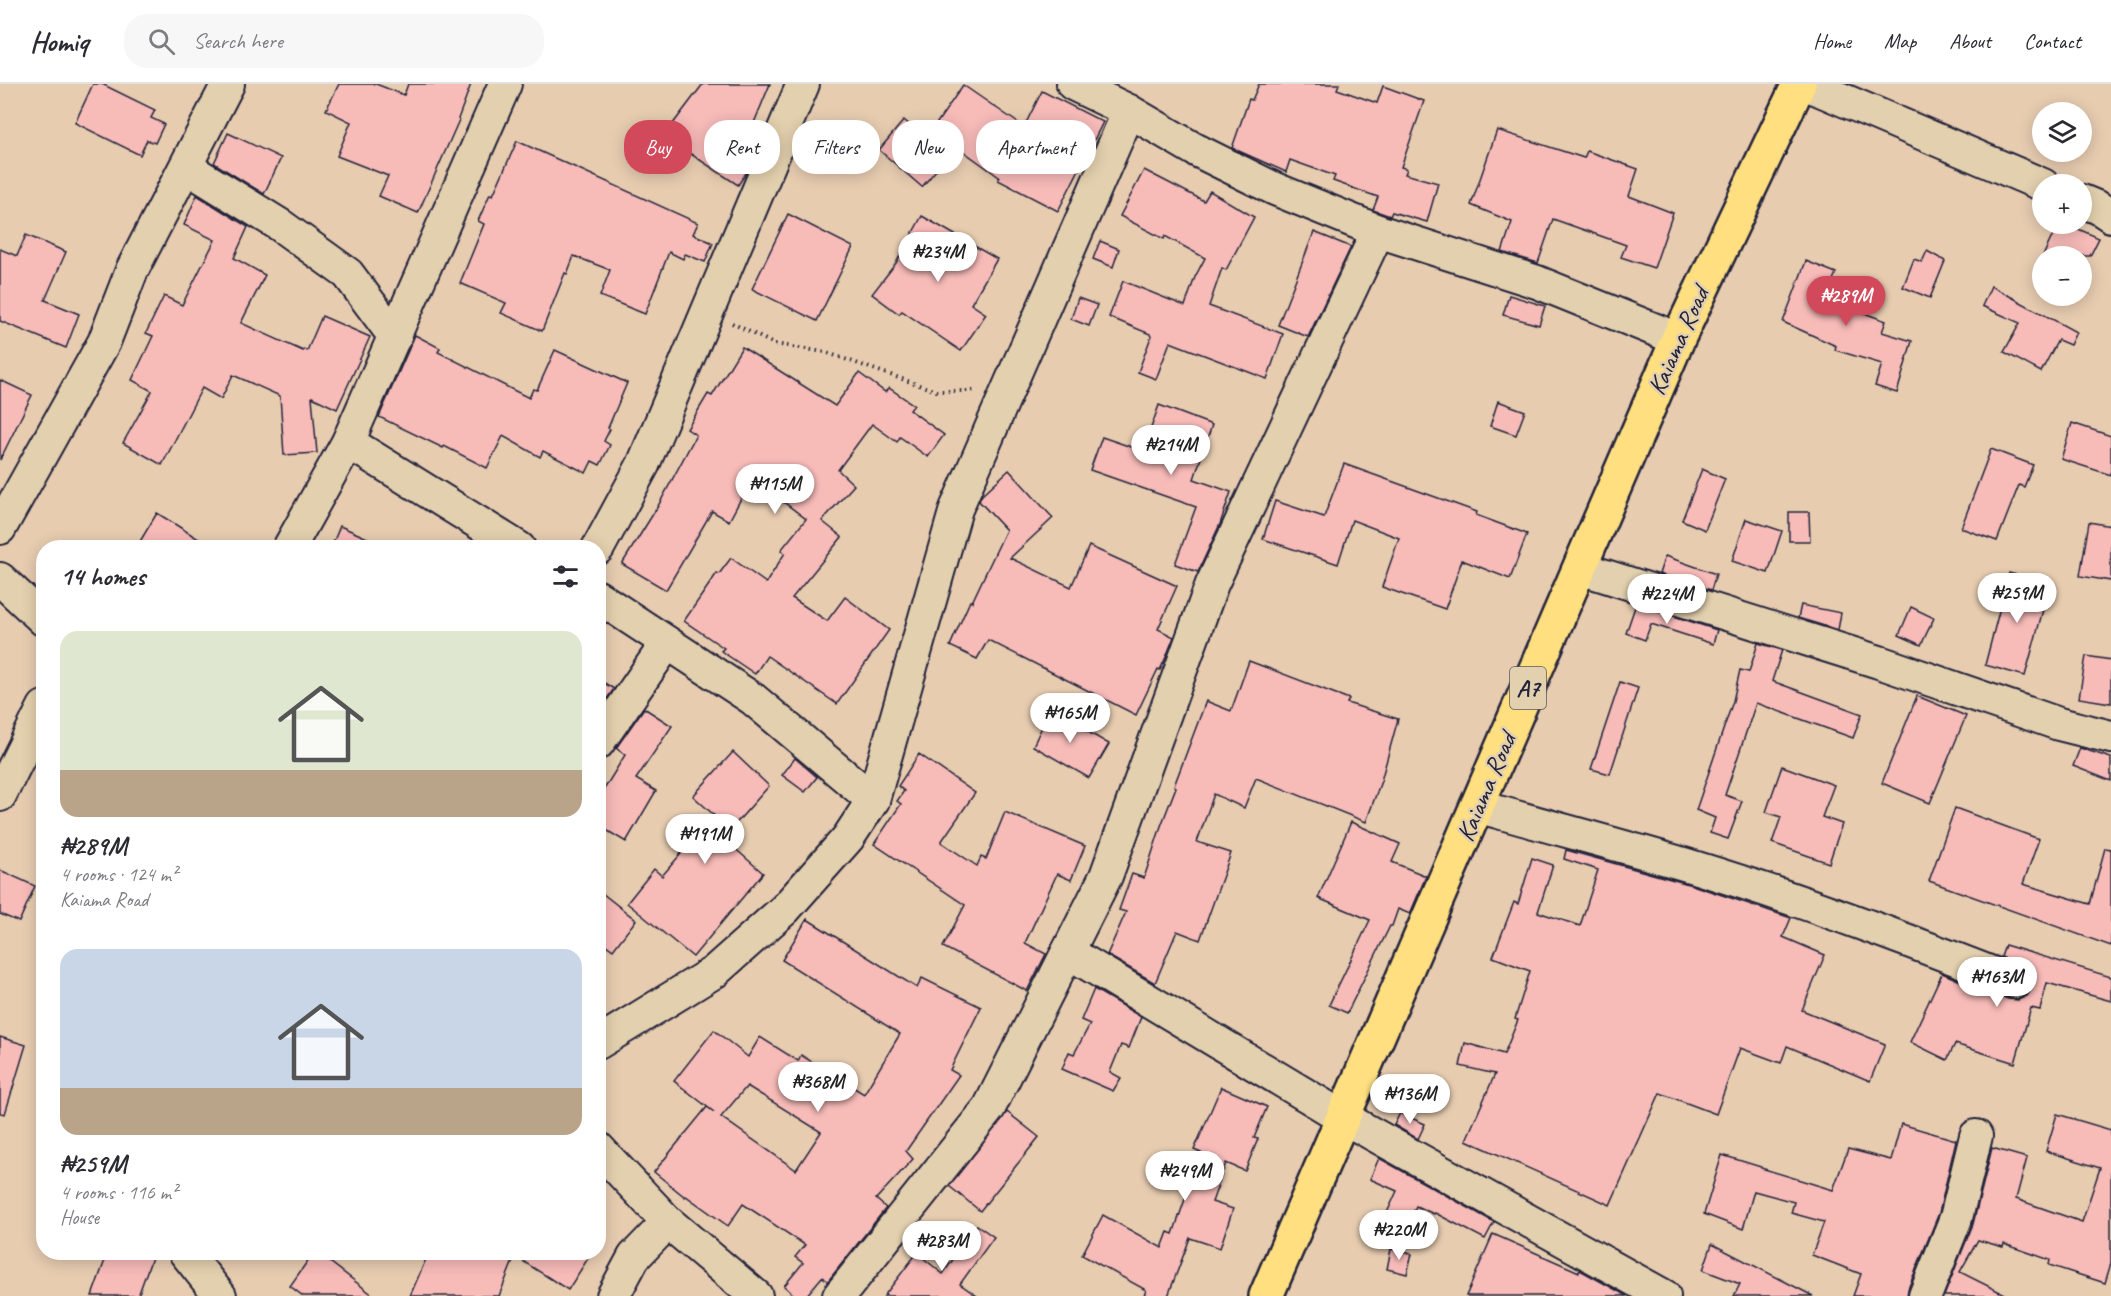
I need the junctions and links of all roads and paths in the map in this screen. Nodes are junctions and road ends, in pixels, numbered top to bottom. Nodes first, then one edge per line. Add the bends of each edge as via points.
1 (228, 84) edge
2 (505, 84) edge
3 (803, 84) edge
4 (1074, 84) edge
5 (1799, 84) edge
6 (1806, 84) edge
7 (1129, 111) junction
8 (186, 167) junction
9 (2032, 180) edge
10 (2092, 205) edge
11 (2111, 216) edge
12 (1378, 231) junction
13 (707, 311) junction
14 (394, 337) junction
15 (1678, 339) junction
16 (1007, 391) junction
17 (348, 442) junction
18 (0, 528) edge
19 (293, 540) edge
20 (506, 540) edge
21 (602, 540) edge
22 (1580, 568) junction
23 (0, 579) edge
24 (606, 602) edge
25 (36, 613) edge
26 (667, 643) junction
27 (36, 723) edge
28 (606, 731) edge
29 (2111, 737) edge
30 (0, 795) edge
31 (873, 800) junction
32 (1478, 806) junction
33 (1068, 951) junction
34 (2014, 982) dead end
35 (606, 1038) edge
36 (1344, 1118) junction
37 (1976, 1136) dead end
38 (606, 1156) edge
39 (668, 1222) junction
40 (191, 1260) edge
41 (220, 1296) edge
42 (613, 1296) edge
43 (756, 1296) edge
44 (839, 1296) edge
45 (1266, 1296) edge
46 (1664, 1296) edge
47 (1925, 1296) edge

1 - 8 street
2 - 14 street
3 - 13 street
4 - 7 street
5 - 15 highway, Kaiama Road / A7
6 - 9 street
7 - 12 street via 1275,189
7 - 16 street
8 - 14 street via 280,225 348,274
8 - 18 street via 132,270 104,342
10 - 11 street
12 - 15 street via 1537,282
12 - 33 street via 1212,584 1106,876
13 - 16 path via 774,344 825,352 936,391
13 - 21 street via 643,465
14 - 17 street
15 - 22 highway, Kaiama Road / A7
16 - 31 street via 957,509
17 - 19 street
17 - 20 street
22 - 29 street via 1879,662 2059,724
22 - 32 highway, Kaiama Road / A7
23 - 25 street
24 - 26 street
26 - 28 street
26 - 31 street via 753,699
27 - 30 street
31 - 35 street via 848,838 785,909 714,972
32 - 34 street via 1784,896
32 - 36 highway, Kaiama Road / A7
33 - 36 street
33 - 44 street via 989,1108
36 - 45 highway, Kaiama Road / A7
36 - 46 street
37 - 47 street via 1956,1218
38 - 39 street
39 - 42 street via 634,1257
39 - 43 street
40 - 41 street

